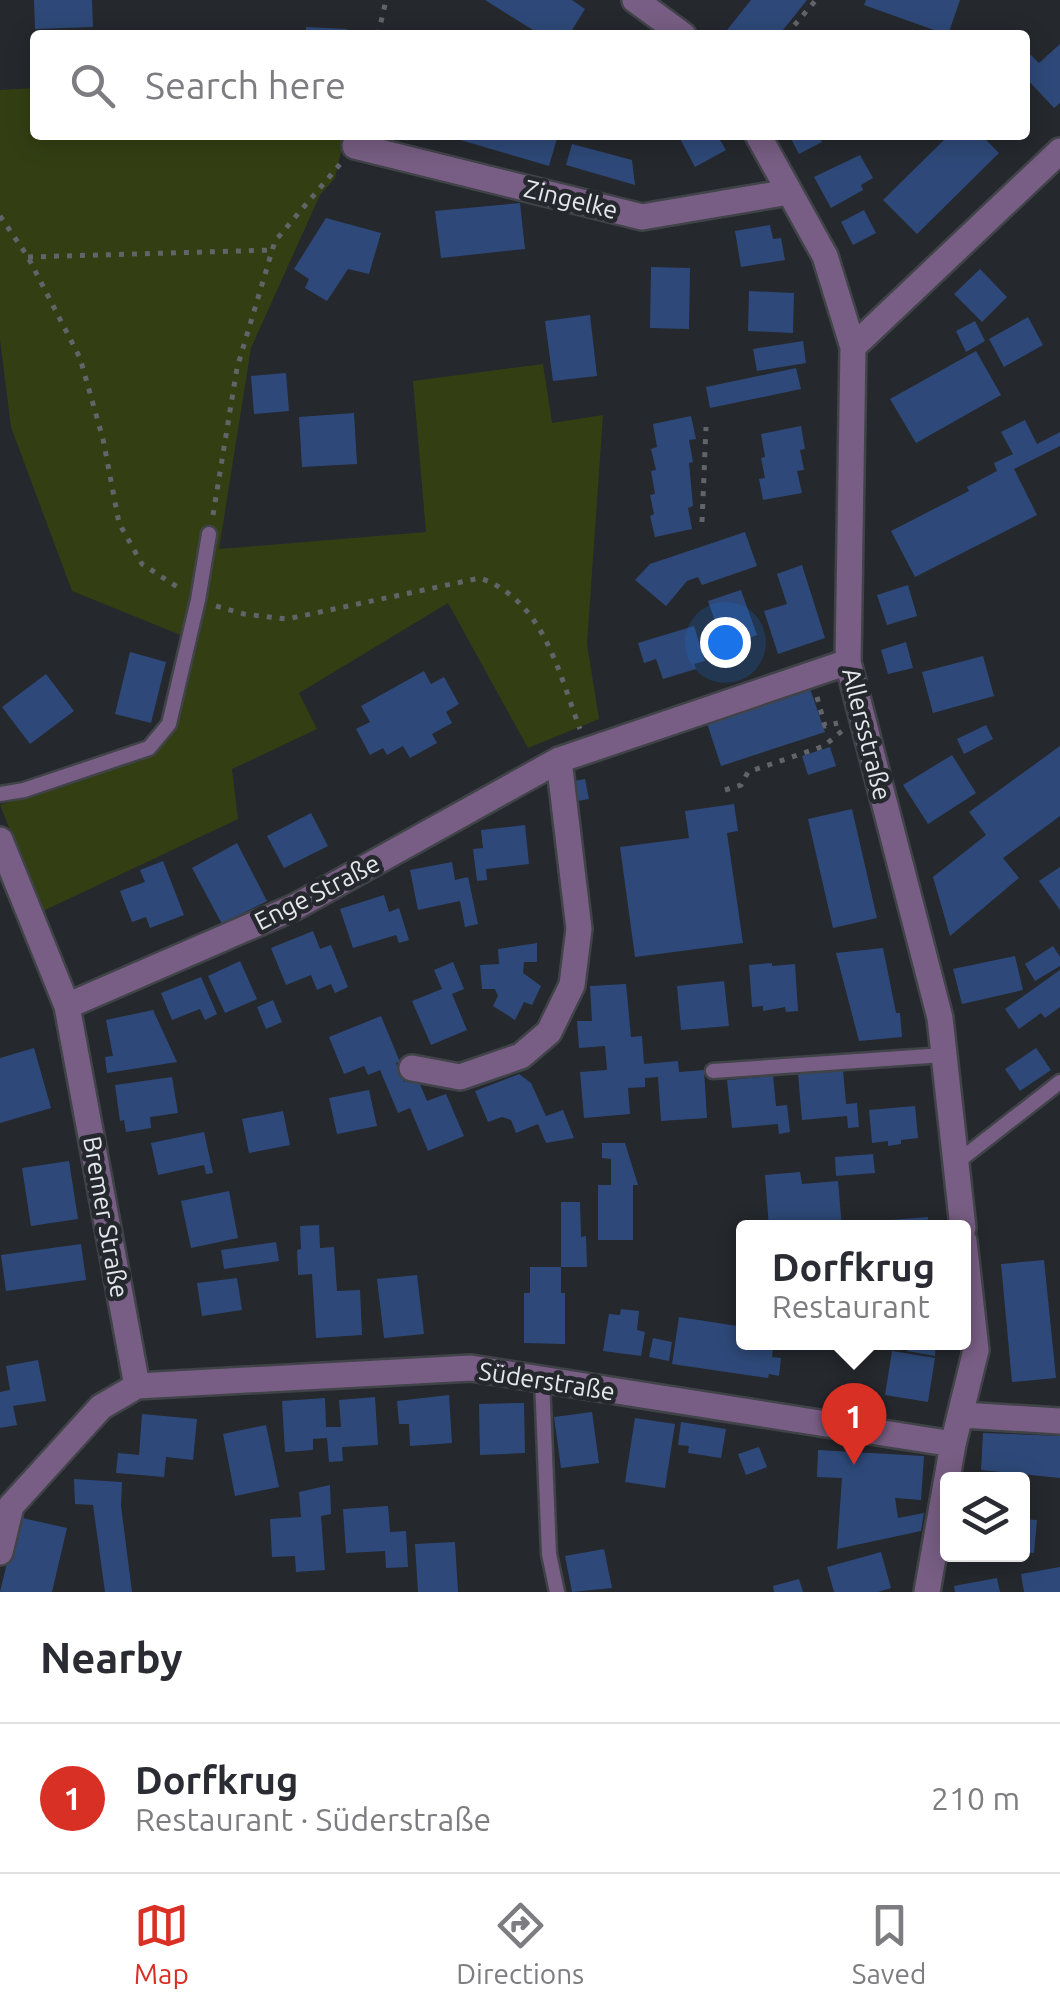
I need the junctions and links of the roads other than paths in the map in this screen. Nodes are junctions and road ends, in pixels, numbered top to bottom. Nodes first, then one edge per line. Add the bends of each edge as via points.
1 (634, 0) edge
2 (677, 30) edge
3 (761, 140) edge
4 (355, 146) road end
5 (1060, 150) edge
6 (789, 192) junction
7 (853, 347) junction
8 (210, 534) road end
9 (848, 662) junction
10 (559, 760) junction
11 (0, 794) edge
12 (0, 840) edge
13 (67, 1006) junction
14 (944, 1055) junction
15 (412, 1068) dead end
16 (713, 1071) dead end
17 (1060, 1082) edge
18 (956, 1164) junction
19 (961, 1220) edge
20 (971, 1305) edge
21 (542, 1379) junction
22 (137, 1386) junction
23 (962, 1414) junction
24 (1060, 1421) edge
25 (953, 1444) junction
26 (0, 1552) edge
27 (557, 1592) edge
28 (927, 1592) edge

1 - 2 street
3 - 6 street, Allersstraße
4 - 6 street, Zingelke via 642,217
5 - 7 street
6 - 7 street, Allersstraße via 825,256
7 - 9 street, Allersstraße
8 - 11 lane via 169,724 149,748
9 - 10 street, Enge Straße
9 - 14 street, Allersstraße via 852,728 940,1018
10 - 13 street, Enge Straße via 295,908
10 - 15 street via 579,929 572,985 549,1032 521,1056 460,1077
12 - 13 street, Bremer Straße
13 - 22 street, Bremer Straße
14 - 16 lane
14 - 18 street, Allersstraße
17 - 18 lane
18 - 19 street, Allersstraße
20 - 23 street via 976,1350
21 - 22 street, Süderstraße via 471,1368
21 - 25 street, Süderstraße
21 - 27 lane
22 - 26 street via 100,1406 11,1506
23 - 24 street
23 - 25 street
25 - 28 street

